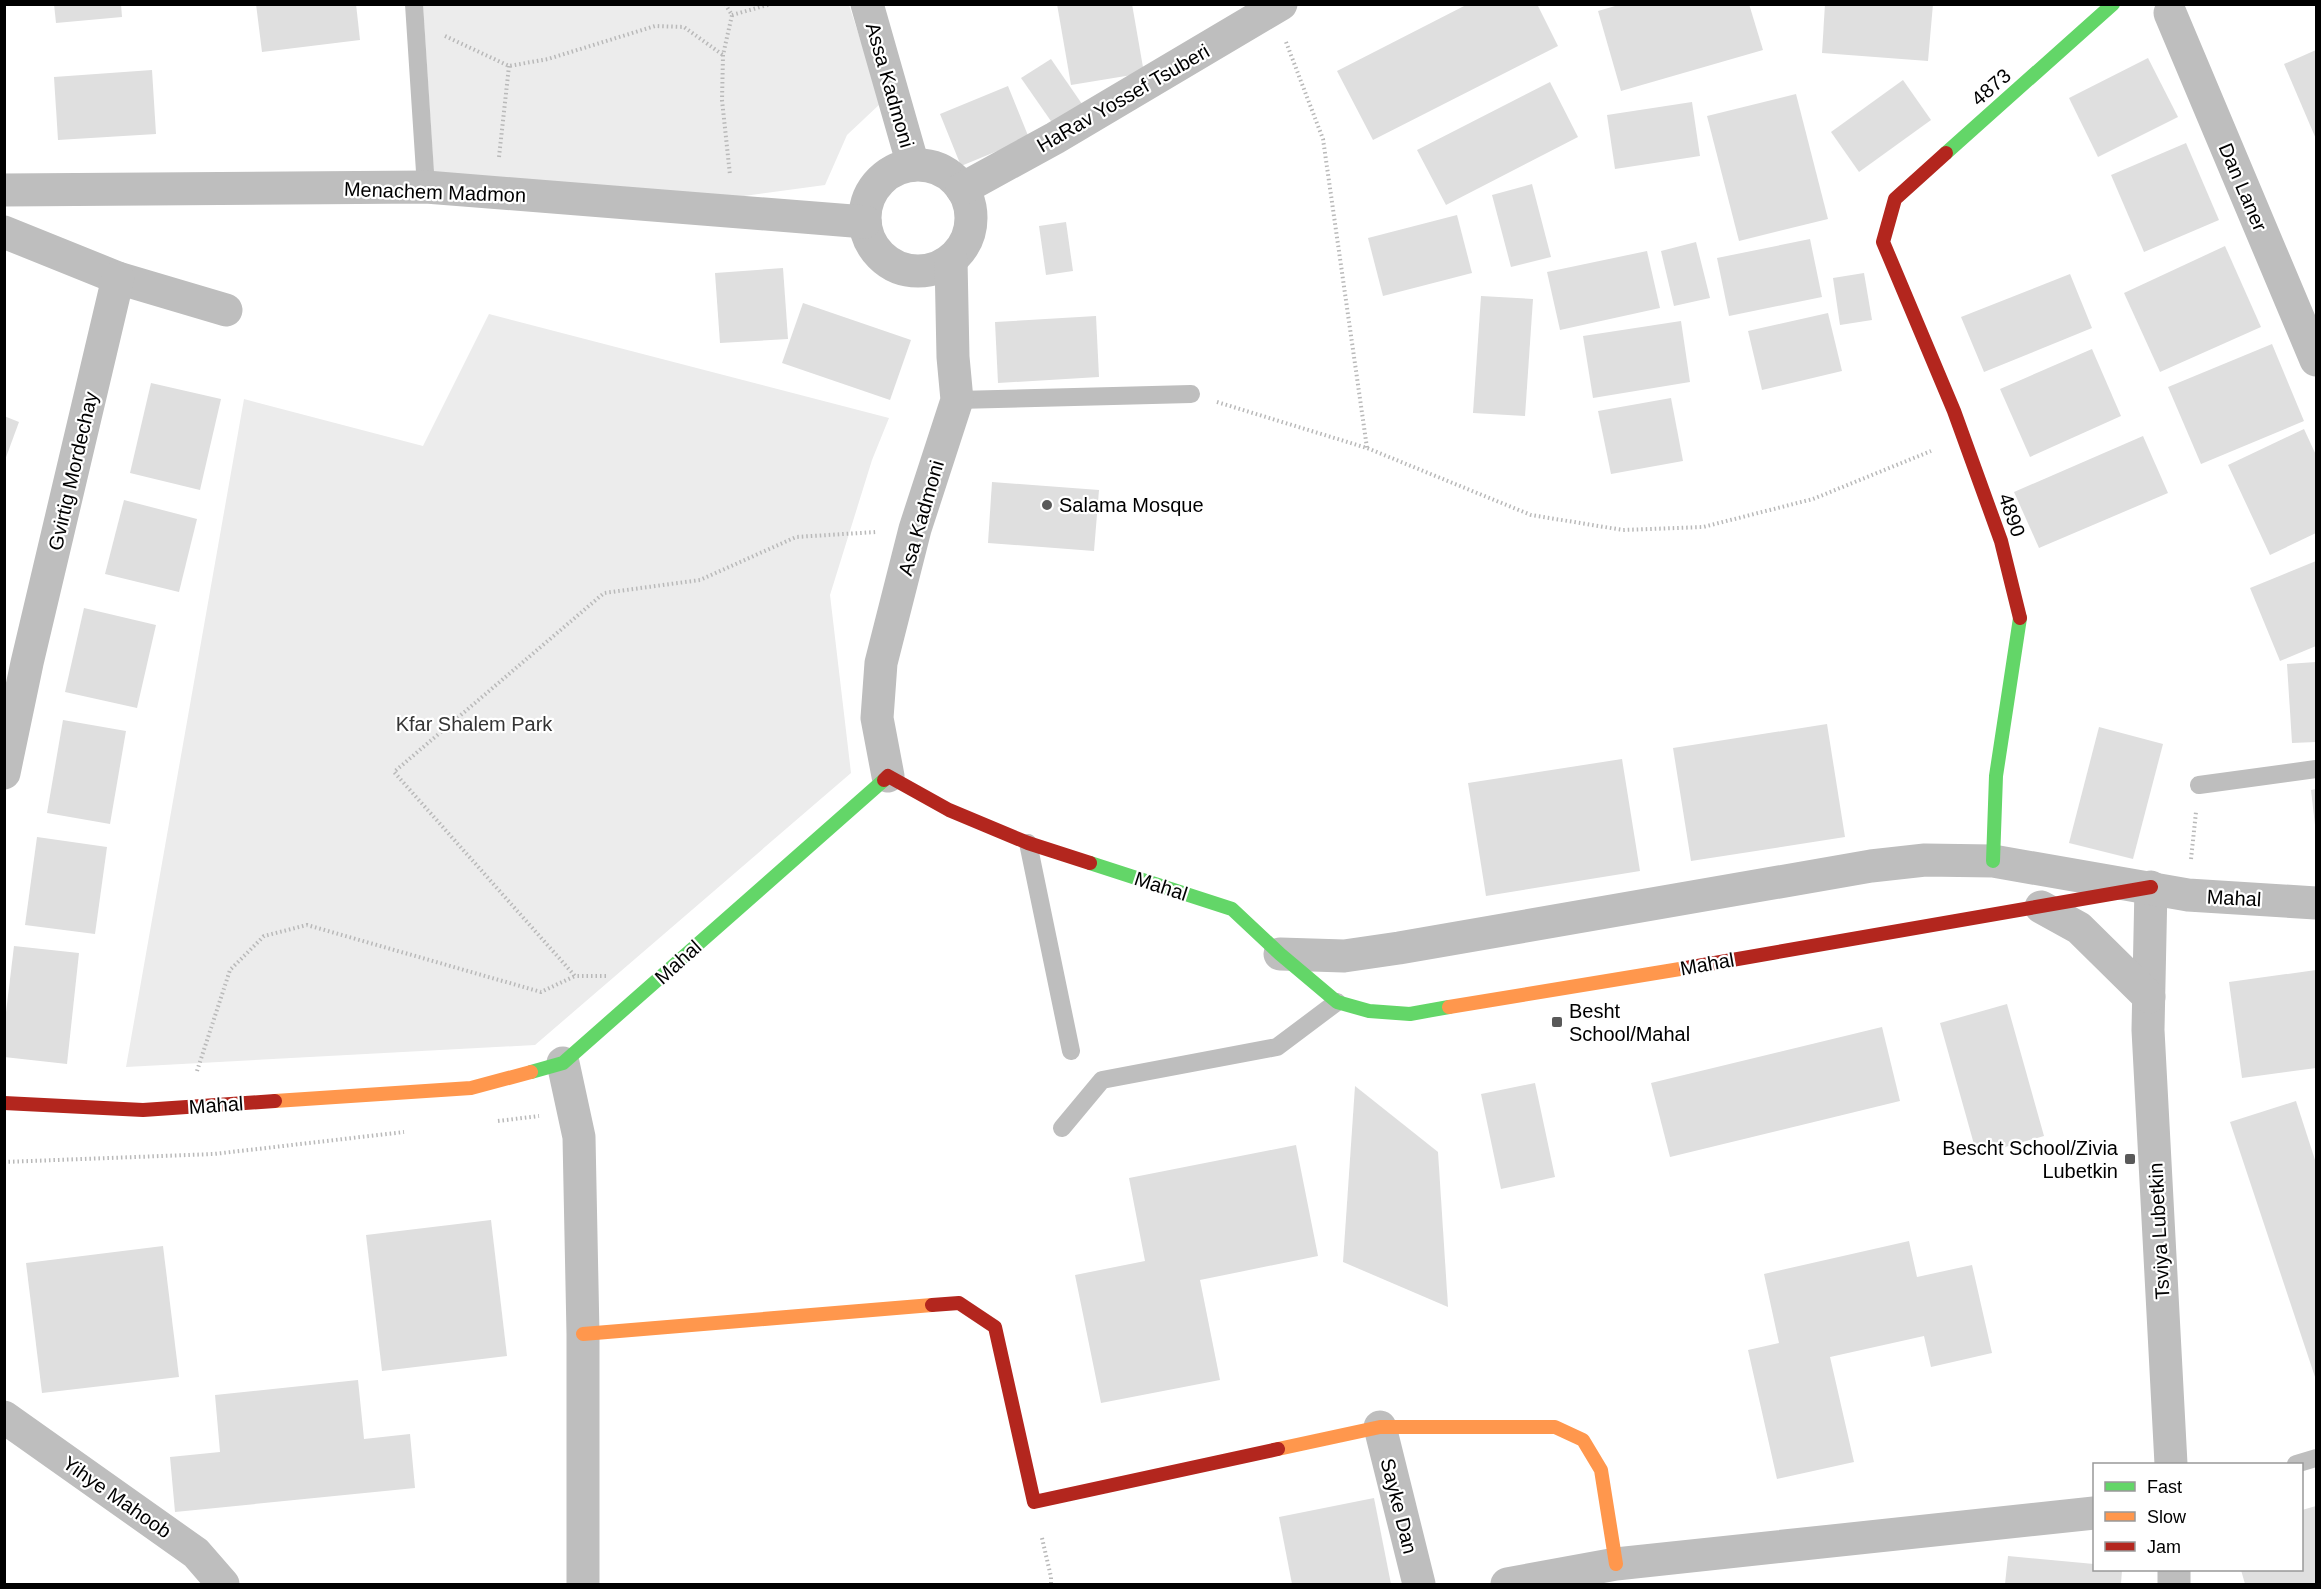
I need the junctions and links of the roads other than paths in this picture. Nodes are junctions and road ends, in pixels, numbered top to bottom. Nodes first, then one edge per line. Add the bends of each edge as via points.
1 (867, 4) edge
2 (2113, 4) edge
3 (1274, 7) edge
4 (2168, 8) edge
5 (416, 13) edge
6 (913, 165) junction
7 (426, 187) junction
8 (962, 189) junction
9 (4, 190) edge
10 (1895, 199) joint
11 (865, 222) junction
12 (4, 232) edge
13 (951, 260) junction
14 (118, 278) junction
15 (226, 310) dead end
16 (2316, 360) edge
17 (1191, 394) road end
18 (957, 400) junction
19 (16, 661) edge
20 (2316, 769) edge
21 (4, 773) edge
22 (888, 776) junction
23 (2199, 785) road end
24 (1028, 843) junction
25 (1993, 861) junction
26 (2151, 887) junction
27 (2316, 903) edge
28 (2041, 907) junction
29 (1280, 954) junction
30 (2149, 996) junction
31 (1337, 1002) junction
32 (1071, 1051) dead end
33 (563, 1063) junction
34 (4, 1103) edge
35 (1062, 1128) dead end
36 (583, 1334) junction
37 (4, 1417) edge
38 (1380, 1427) junction
39 (2316, 1458) edge
40 (2171, 1463) edge
41 (2299, 1463) edge
42 (2093, 1513) edge
43 (1616, 1564) junction
44 (224, 1584) edge
45 (584, 1584) edge
46 (1419, 1584) edge
47 (1507, 1584) edge

1 - 6 street, Assa Kadmoni
2 - 10 street, 4873
3 - 8 street, HaRav Yossef Tsuberi
4 - 16 street, Dan Laner
5 - 7 lane
6 - 8 street via 941,170
6 - 11 street via 883,178 870,198
7 - 9 street, Menachem Madmon
7 - 11 street, Menachem Madmon
8 - 13 street via 972,219 962,249
10 - 25 street, 4890 via 1883,242 2001,541 2020,616 1996,776
11 - 13 street via 877,252 889,263 920,271
12 - 14 street
13 - 18 street, Asa Kadmoni
14 - 15 street
14 - 19 street, Gvirtig Mordechay
17 - 18 lane
18 - 22 street, Asa Kadmoni via 915,529 881,663 877,718
19 - 21 street, Gvirtig Mordechay
20 - 23 lane
22 - 24 street, Mahal via 950,810
22 - 33 street, Mahal
24 - 29 street, Mahal via 1232,909
24 - 32 lane
25 - 26 street, Mahal
25 - 29 street, Mahal via 1925,860 1871,866 1344,956
26 - 27 street, Mahal via 2188,895
26 - 28 street, Mahal
26 - 30 street, Tsviya Lubetkin
28 - 30 street via 2079,928
28 - 31 street, Mahal via 1410,1014 1370,1011
29 - 31 street, Mahal
30 - 40 street, Tsviya Lubetkin
31 - 35 lane via 1277,1047 1102,1080
33 - 34 street, Mahal via 471,1088 143,1110
33 - 36 street via 579,1137
36 - 38 street via 959,1303 994,1327 1034,1502
36 - 45 street
37 - 44 street, Yihye Mahoob via 196,1553
38 - 43 street via 1555,1427 1583,1440 1601,1470
38 - 46 street, Sayke Dan
39 - 41 lane
42 - 43 street
43 - 47 street

